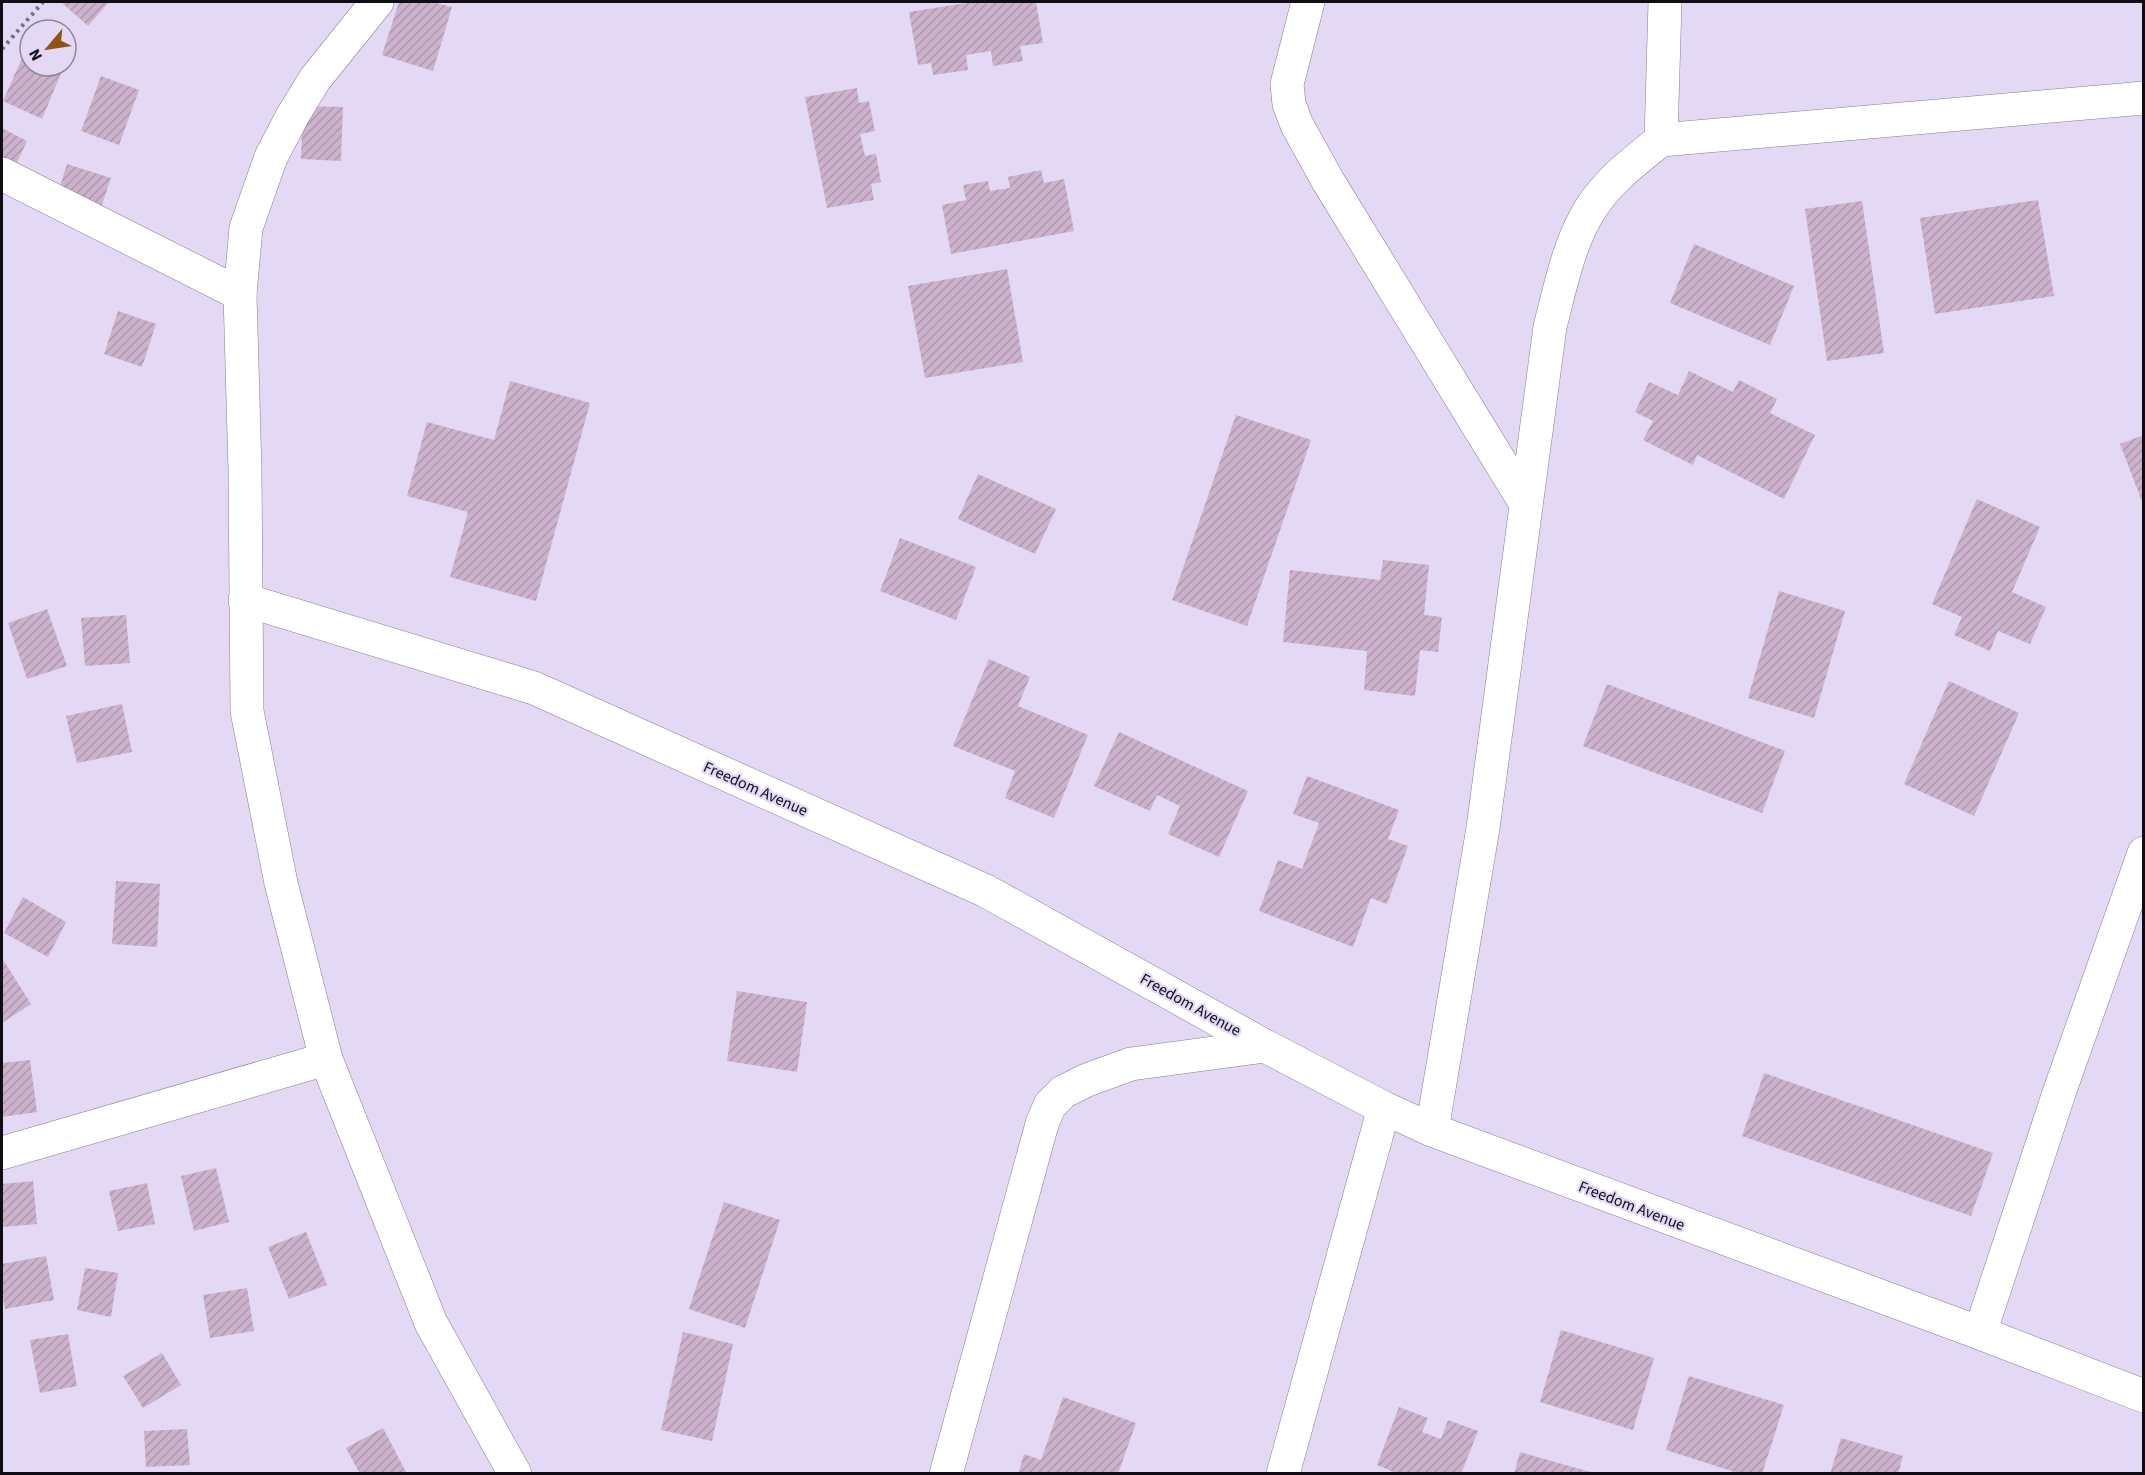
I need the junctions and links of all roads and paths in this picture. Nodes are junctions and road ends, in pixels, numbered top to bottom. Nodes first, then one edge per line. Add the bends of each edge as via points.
1 (43, 2) edge
2 (377, 2) edge
3 (1308, 2) edge
4 (1665, 2) edge
5 (2, 49) edge
6 (2144, 98) edge
7 (1661, 140) junction
8 (2, 174) edge
9 (240, 294) junction
10 (1526, 504) junction
11 (245, 600) junction
12 (2144, 853) edge
13 (1265, 1046) junction
14 (326, 1059) junction
15 (1384, 1108) junction
16 (1432, 1130) junction
17 (2, 1153) edge
18 (1980, 1333) junction
19 (2144, 1396) edge
20 (515, 1473) edge
21 (946, 1473) edge
22 (1283, 1473) edge

1 - 5 path
2 - 9 street via 315,79 270,157 246,228
3 - 10 street via 1287,84 1297,124
4 - 7 street
6 - 7 street
7 - 10 street via 1612,182 1590,208 1567,260 1550,327
8 - 9 street
9 - 11 street
10 - 16 street via 1483,828
11 - 13 street, Freedom Avenue via 534,688 986,891
11 - 14 street via 247,711 281,883
12 - 18 street
13 - 15 street, Freedom Avenue
13 - 21 street via 1131,1064 1063,1092 1050,1105 1041,1124
14 - 17 street
14 - 20 street via 431,1323
15 - 16 street, Freedom Avenue
15 - 22 street
16 - 18 street, Freedom Avenue
18 - 19 street, Freedom Avenue

